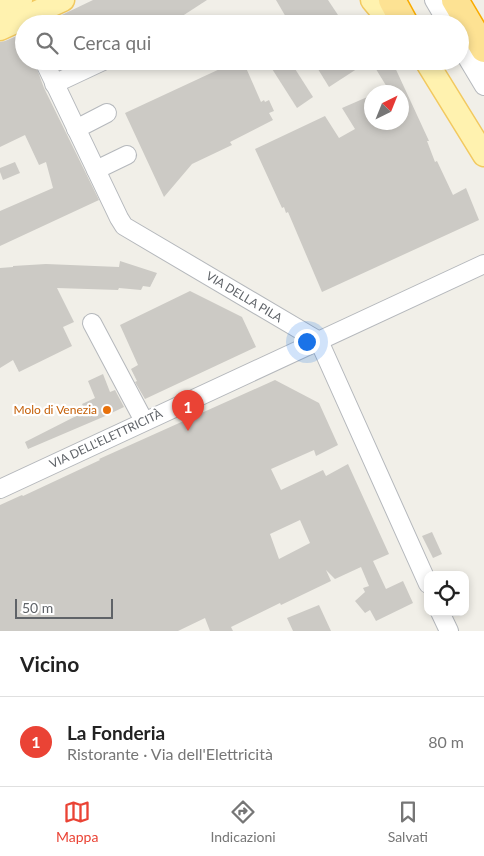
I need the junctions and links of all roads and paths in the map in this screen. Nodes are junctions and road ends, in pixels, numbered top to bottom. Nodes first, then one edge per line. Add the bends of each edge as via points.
1 (63, 0) edge
2 (372, 0) edge
3 (380, 0) edge
4 (392, 0) edge
5 (434, 0) edge
6 (440, 0) edge
7 (454, 0) edge
8 (469, 0) edge
9 (0, 10) edge
10 (24, 14) edge
11 (384, 15) edge
12 (391, 15) edge
13 (400, 15) edge
14 (443, 15) edge
15 (451, 15) edge
16 (460, 15) edge
17 (15, 20) edge
18 (484, 24) edge
19 (0, 29) edge
20 (469, 35) edge
21 (469, 42) edge
22 (478, 56) edge
23 (48, 70) edge
24 (84, 70) edge
25 (432, 70) edge
26 (54, 84) junction
27 (484, 86) edge
28 (107, 113) dead end
29 (76, 129) junction
30 (126, 155) dead end
31 (484, 155) edge
32 (96, 170) junction
33 (484, 264) edge
34 (92, 323) dead end
35 (319, 341) junction
36 (144, 422) junction
37 (0, 489) edge
38 (424, 575) edge
39 (442, 616) edge
40 (449, 631) edge

1 - 10 main road
2 - 11 main road
3 - 12 street
4 - 13 highway
5 - 14 street
6 - 15 main road
7 - 16 highway
8 - 18 highway
9 - 10 main road
17 - 19 main road
20 - 22 highway
21 - 22 main road
22 - 27 street
23 - 26 street, VIA DELLA PILA
24 - 26 street
25 - 31 main road
26 - 29 street, VIA DELLA PILA
28 - 29 street
29 - 32 street, VIA DELLA PILA
30 - 32 street
32 - 35 street, VIA DELLA PILA via 124,226
33 - 35 street, VIA DELL'ELETTRICITÀ
34 - 36 street
35 - 36 street, VIA DELL'ELETTRICITÀ
35 - 38 street
36 - 37 street, VIA DELL'ELETTRICITÀ
39 - 40 street

